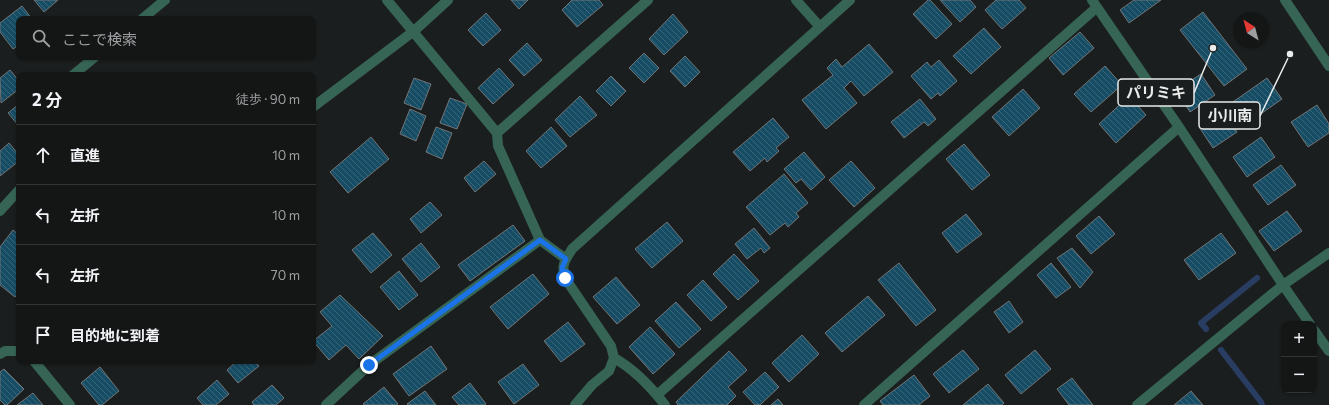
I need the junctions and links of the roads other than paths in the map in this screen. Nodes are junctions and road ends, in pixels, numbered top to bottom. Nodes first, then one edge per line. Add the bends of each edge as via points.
1 (165, 0) edge
2 (387, 0) edge
3 (448, 0) edge
4 (648, 0) edge
5 (796, 0) edge
6 (850, 0) edge
7 (1285, 0) edge
8 (1094, 4) edge
9 (146, 16) edge
10 (820, 27) junction
11 (414, 31) junction
12 (91, 60) edge
13 (1329, 66) edge
14 (77, 72) edge
15 (316, 105) edge
16 (1179, 128) junction
17 (497, 133) junction
18 (16, 193) edge
19 (0, 211) edge
20 (540, 240) junction
21 (1329, 253) edge
22 (566, 259) junction
23 (1283, 285) junction
24 (1308, 321) edge
25 (1317, 334) edge
26 (16, 351) edge
27 (1329, 351) edge
28 (0, 354) edge
29 (614, 358) junction
30 (36, 364) edge
31 (657, 395) junction
32 (70, 405) edge
33 (326, 405) edge
34 (575, 405) edge
35 (665, 405) edge
36 (864, 405) edge
37 (1137, 405) edge

1 - 9 street
2 - 11 street
3 - 11 street
4 - 17 street
5 - 10 street
6 - 10 street
7 - 13 street
8 - 16 street
8 - 31 street
10 - 22 street via 572,249
11 - 15 street
11 - 17 street
12 - 14 street
16 - 23 street
16 - 36 street
17 - 20 street via 498,146
18 - 19 street
20 - 22 street
20 - 33 street via 369,365
21 - 23 street
22 - 29 street via 562,268 565,278 610,346
23 - 24 street
23 - 37 street
25 - 27 street
26 - 28 street via 5,351
29 - 31 street via 627,365
29 - 34 street via 609,371 592,385
30 - 32 street
31 - 35 street

